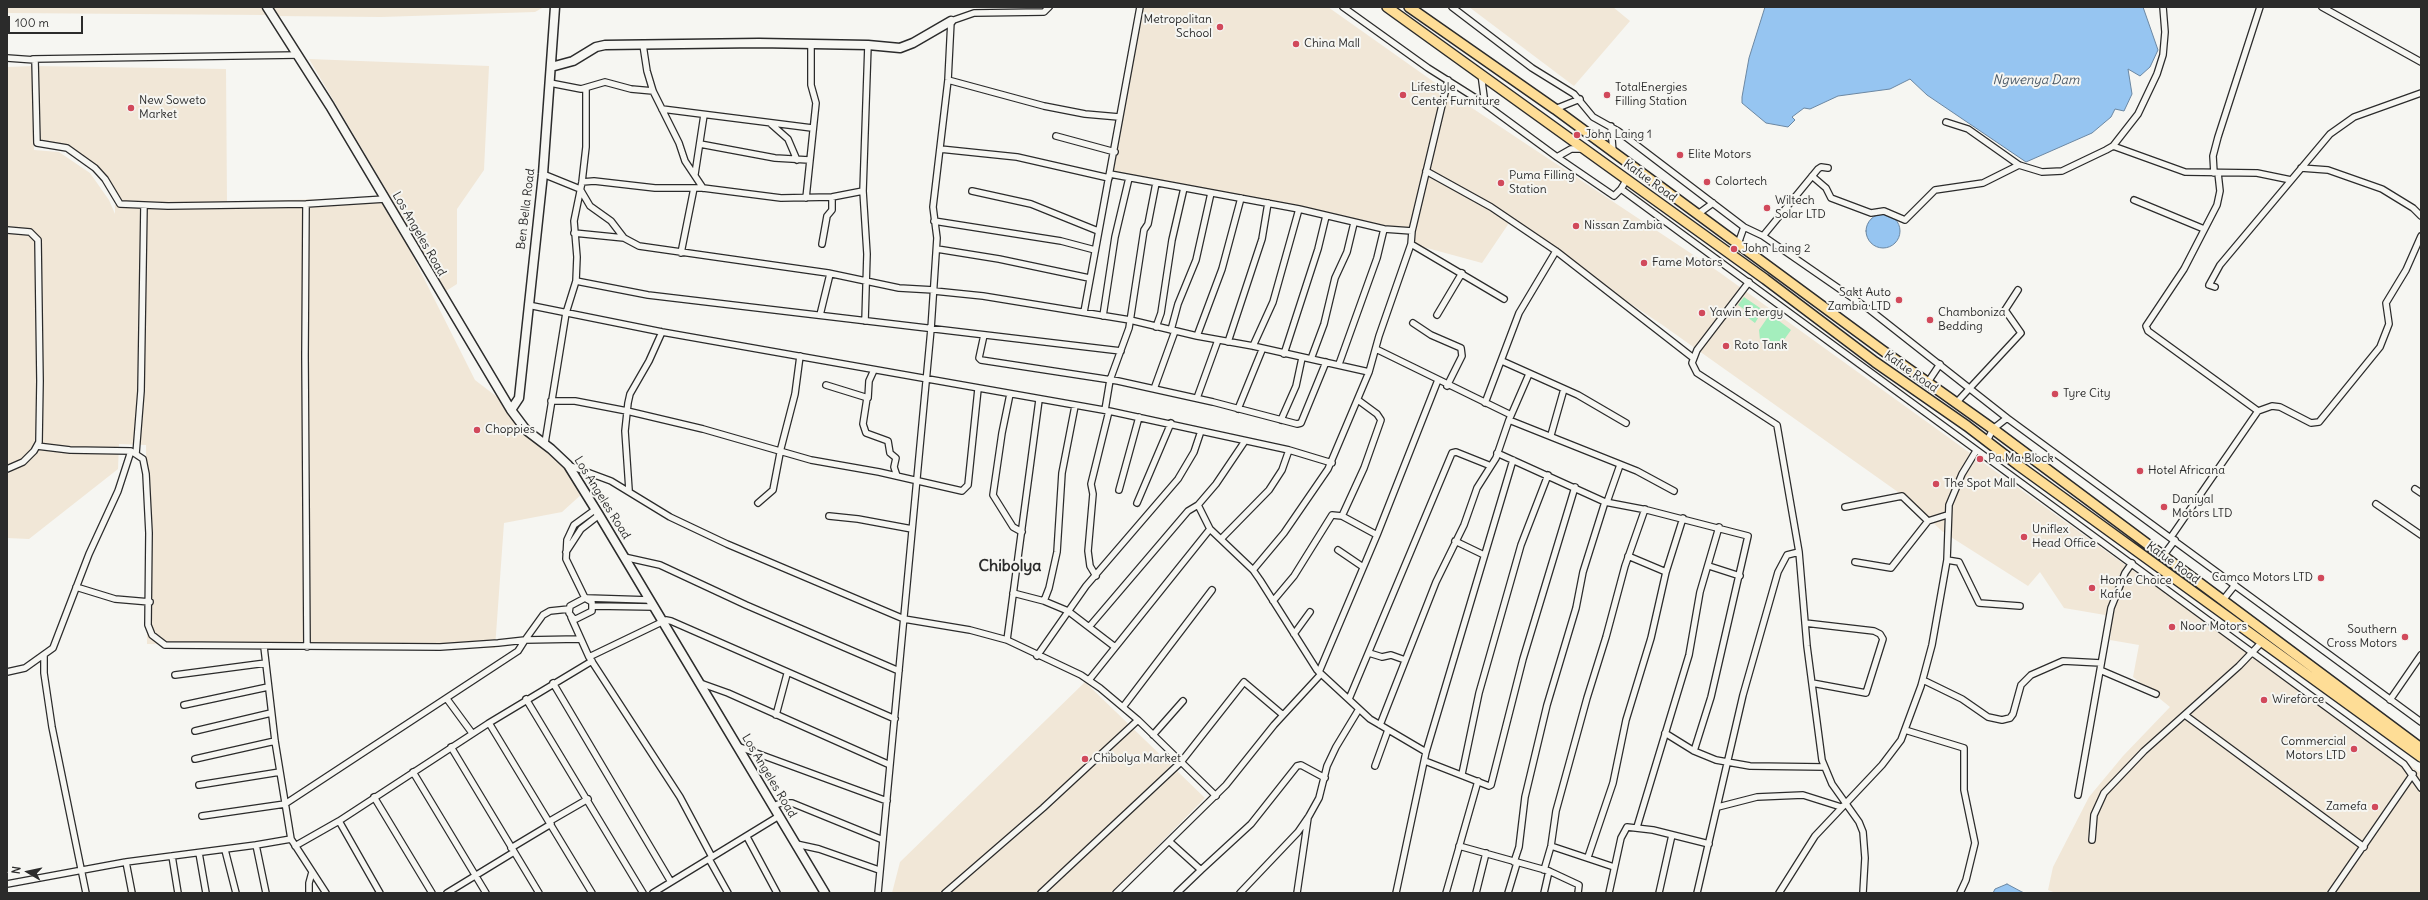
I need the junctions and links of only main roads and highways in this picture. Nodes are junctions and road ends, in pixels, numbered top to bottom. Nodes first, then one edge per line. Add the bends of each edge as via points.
1 (267, 7) edge
2 (555, 7) edge
3 (1387, 7) edge
4 (1409, 7) edge
5 (951, 21) road end
6 (551, 67) junction
7 (511, 410) junction
8 (2421, 748) edge
9 (2421, 757) edge
10 (825, 893) edge

1 - 7 main road, Los Angeles Road
2 - 6 main road, Ben Bella Road
3 - 9 main road, Kafue Road via 1589,151 1875,362 1987,440
4 - 8 main road, Kafue Road via 1555,109 1993,429
5 - 6 main road via 905,47 643,44 596,47 573,61
6 - 7 main road, Ben Bella Road via 543,174 519,398
7 - 10 main road, Los Angeles Road via 526,430 545,443 568,465

